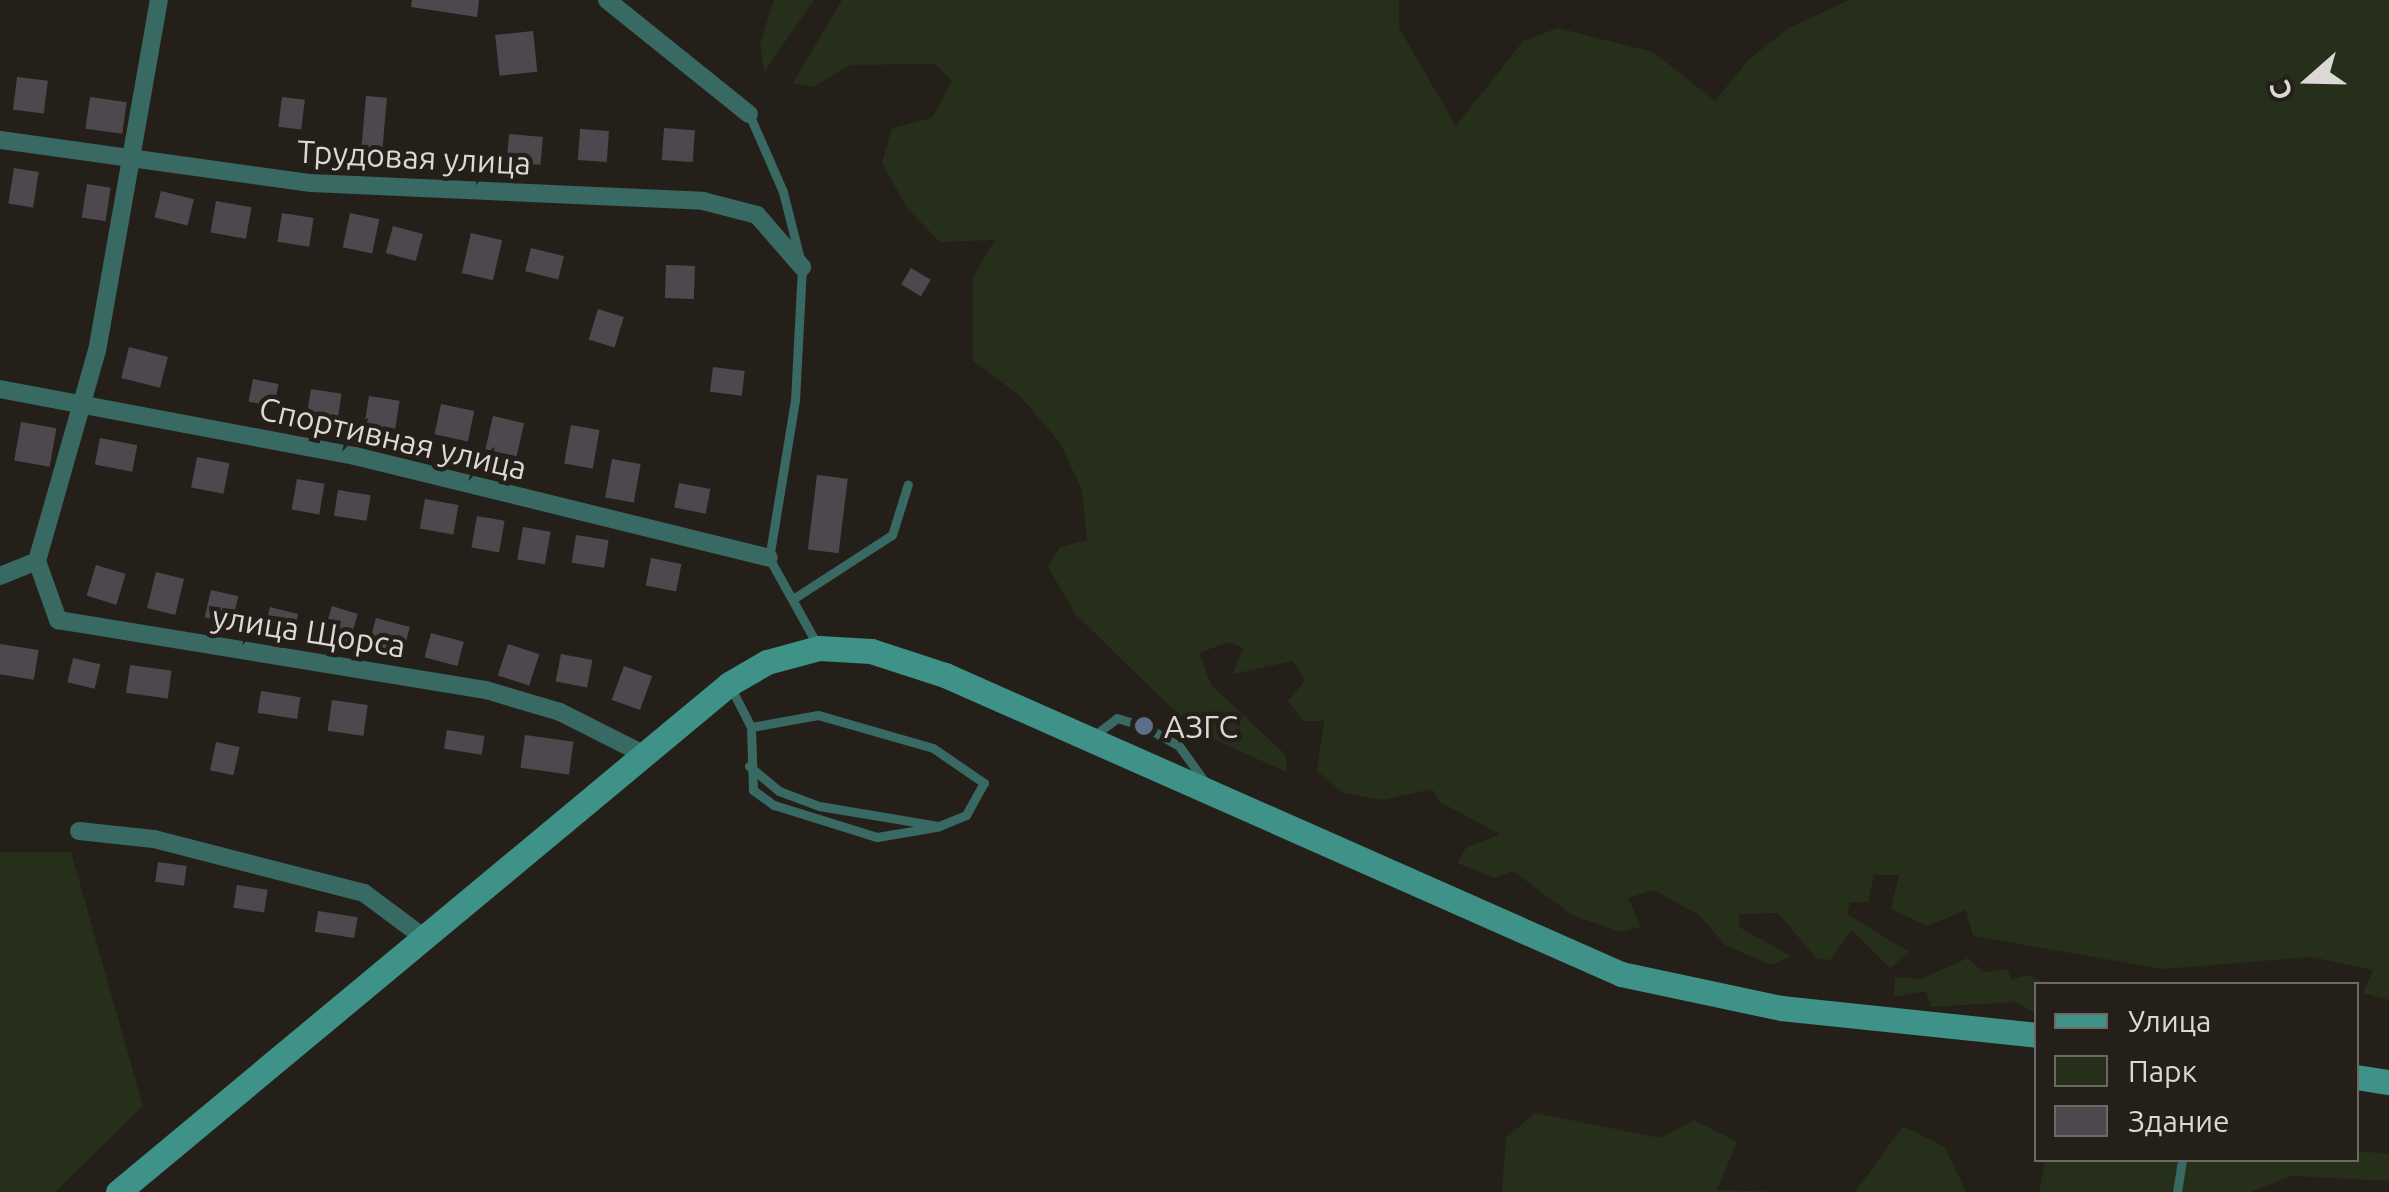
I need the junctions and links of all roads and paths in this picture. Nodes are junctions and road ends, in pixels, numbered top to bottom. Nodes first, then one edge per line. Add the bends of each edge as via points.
1 (159, 0) edge
2 (607, 0) edge
3 (749, 114) joint
4 (0, 140) edge
5 (135, 158) junction
6 (802, 267) junction
7 (0, 390) edge
8 (79, 403) junction
9 (908, 484) dead end
10 (769, 558) junction
11 (37, 561) junction
12 (0, 576) edge
13 (796, 597) junction
14 (819, 648) junction
15 (729, 684) junction
16 (751, 727) junction
17 (641, 752) junction
18 (749, 766) junction
19 (940, 826) junction
20 (78, 831) dead end
21 (422, 936) junction
22 (2034, 1035) edge
23 (2359, 1077) edge
24 (2389, 1082) edge
25 (2182, 1162) edge
26 (118, 1192) edge
27 (2177, 1192) edge

1 - 5 street
2 - 3 street
3 - 6 lane via 783,192
4 - 5 street, Трудовая улица
5 - 6 street, Трудовая улица via 311,183 703,201 756,215
5 - 8 street
6 - 10 lane via 796,400
7 - 8 street, Спортивная улица
8 - 10 street, Спортивная улица via 355,456
8 - 11 street
9 - 13 lane via 892,535
10 - 13 lane
11 - 12 street
11 - 17 street, улица Щорса via 58,620 486,690 560,712
13 - 14 lane
14 - 15 main road via 767,662
14 - 22 main road via 871,651 945,675 1621,974 1782,1008
15 - 16 lane
15 - 17 main road
16 - 18 lane
16 - 19 lane via 818,715 968,765 984,783 981,798
17 - 21 main road
18 - 19 lane via 779,791 820,806
18 - 19 lane via 754,790 774,805 828,824 877,837
20 - 21 street via 154,839 364,892
21 - 26 main road
23 - 24 main road
25 - 27 lane

